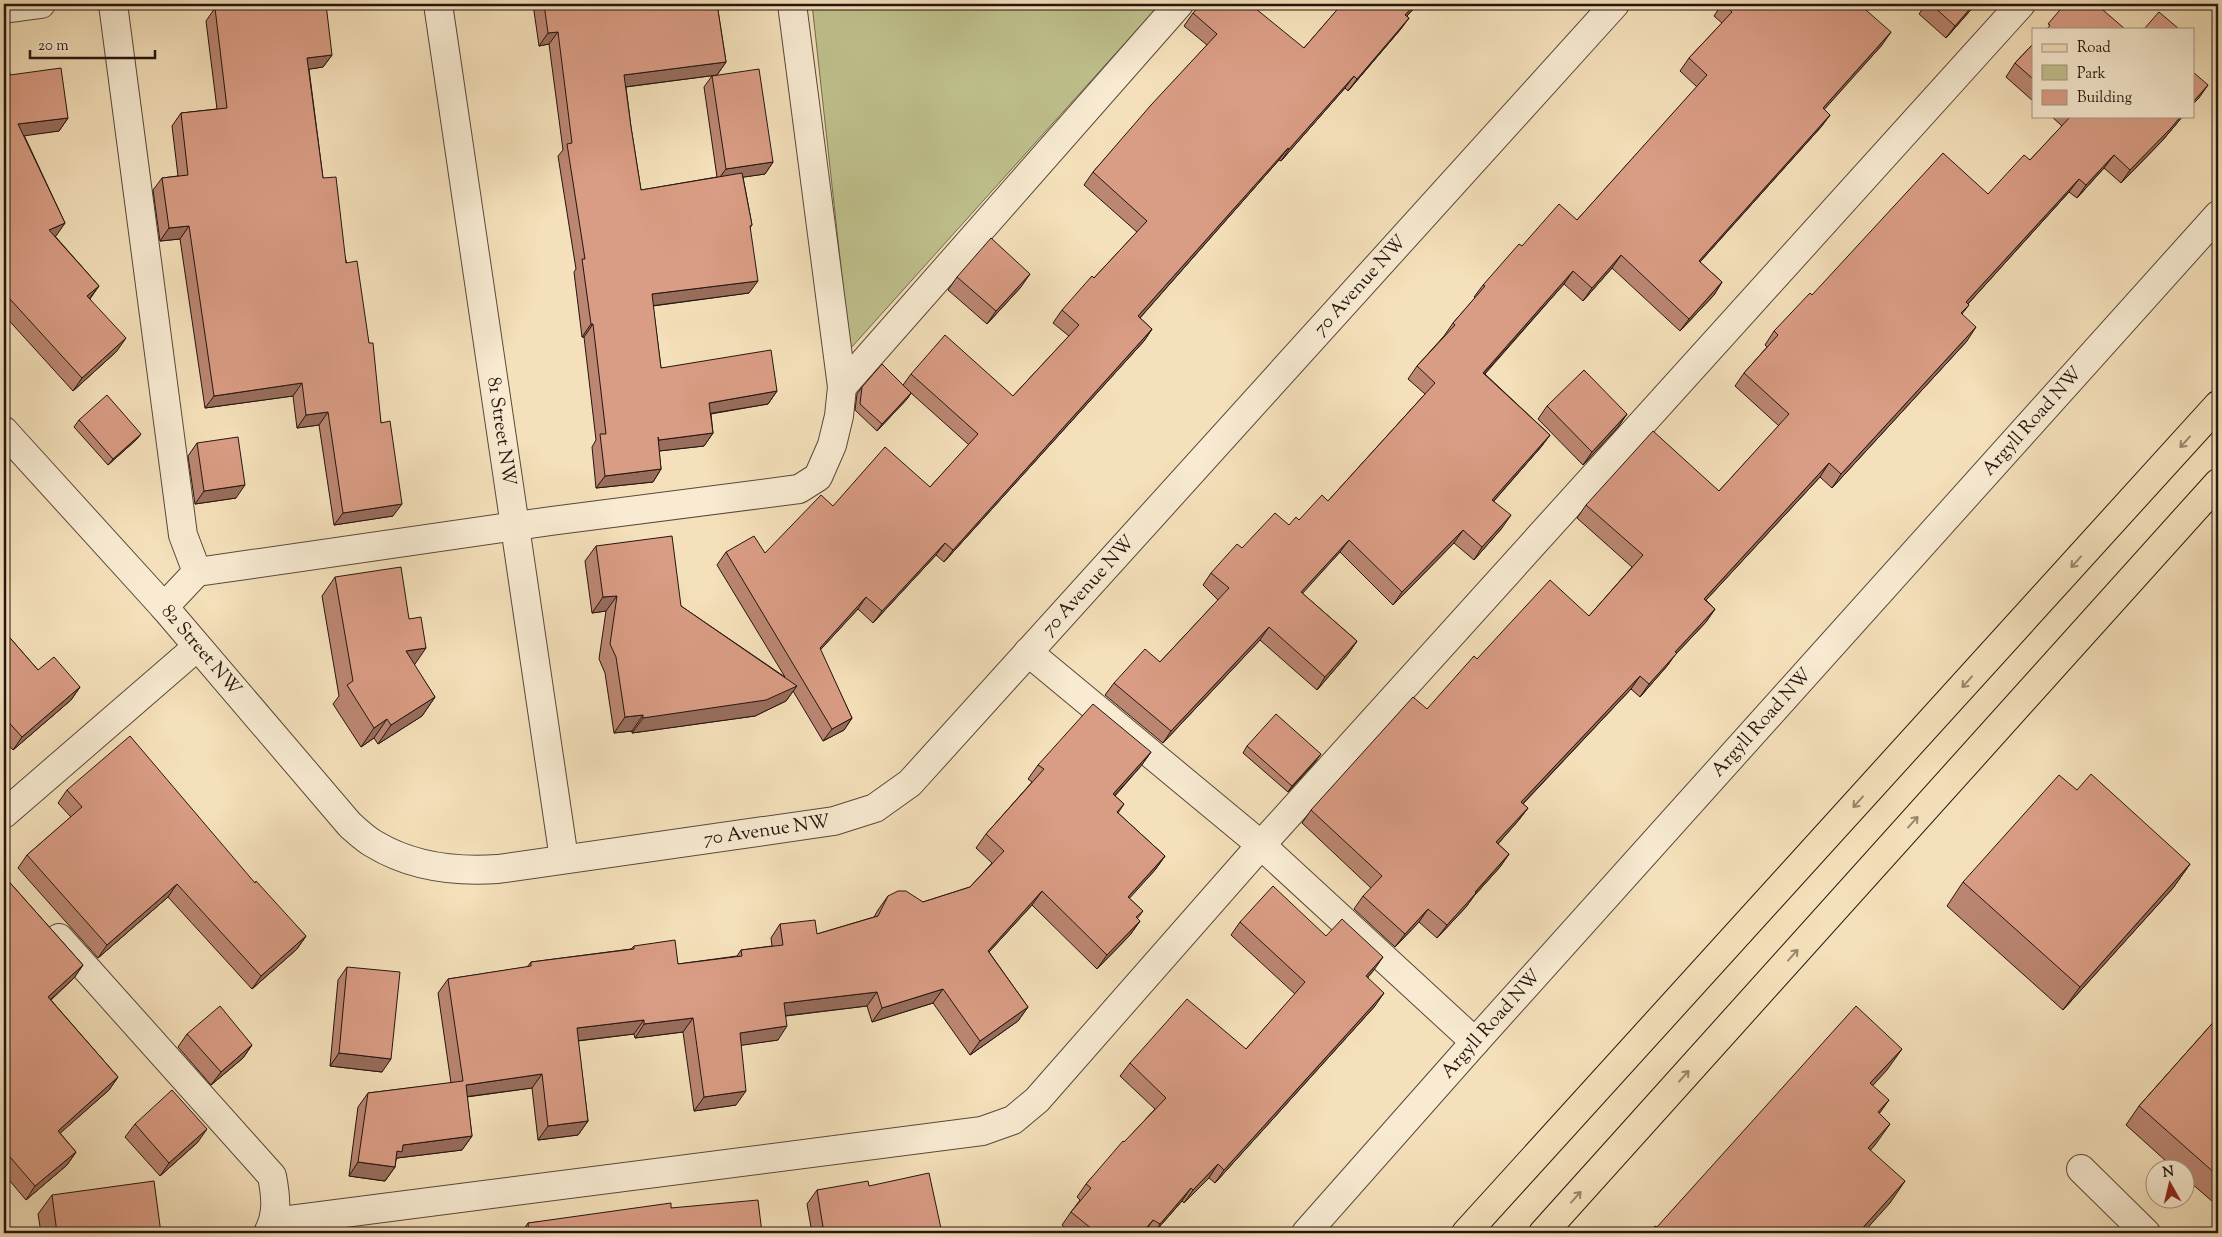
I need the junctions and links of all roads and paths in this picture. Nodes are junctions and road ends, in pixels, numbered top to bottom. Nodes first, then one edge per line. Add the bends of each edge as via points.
1 (41, 4) edge
2 (113, 4) edge
3 (438, 4) edge
4 (792, 4) edge
5 (1179, 4) edge
6 (1615, 4) edge
7 (2021, 4) edge
8 (4, 9) edge
9 (2218, 215) edge
10 (842, 387) junction
11 (2218, 406) edge
12 (4, 430) edge
13 (2218, 483) edge
14 (516, 526) junction
15 (197, 572) junction
16 (164, 607) junction
17 (197, 647) junction
18 (1028, 652) junction
19 (4, 814) edge
20 (1262, 844) junction
21 (564, 859) junction
22 (407, 860) joint
23 (43, 920) edge
24 (1475, 1042) junction
25 (2081, 1169) dead end
26 (271, 1228) edge
27 (1306, 1233) edge
28 (1466, 1233) edge
29 (1543, 1233) edge
30 (2146, 1233) edge

1 - 8 street
2 - 15 street via 183,535
3 - 14 street, 81 Street NW
4 - 10 street
5 - 10 street
6 - 18 street, 70 Avenue NW
7 - 20 street
9 - 24 street, Argyll Road NW
10 - 14 street via 832,445 818,477 800,489
11 -> 28 main road
12 - 16 street, 82 Street NW
29 -> 13 main road
14 - 15 street
14 - 21 street, 81 Street NW
15 - 16 street
16 - 17 street, 82 Street NW
17 - 19 street
17 - 22 street, 82 Street NW via 350,825 373,844
18 - 20 street
18 - 21 street, 70 Avenue NW via 910,783 875,808 834,820
20 - 24 street
20 - 26 street via 1036,1100 1013,1120 982,1131
21 - 22 street, 70 Avenue NW via 469,871
23 - 26 street via 272,1176 277,1199
24 - 27 street, Argyll Road NW
25 - 30 street

